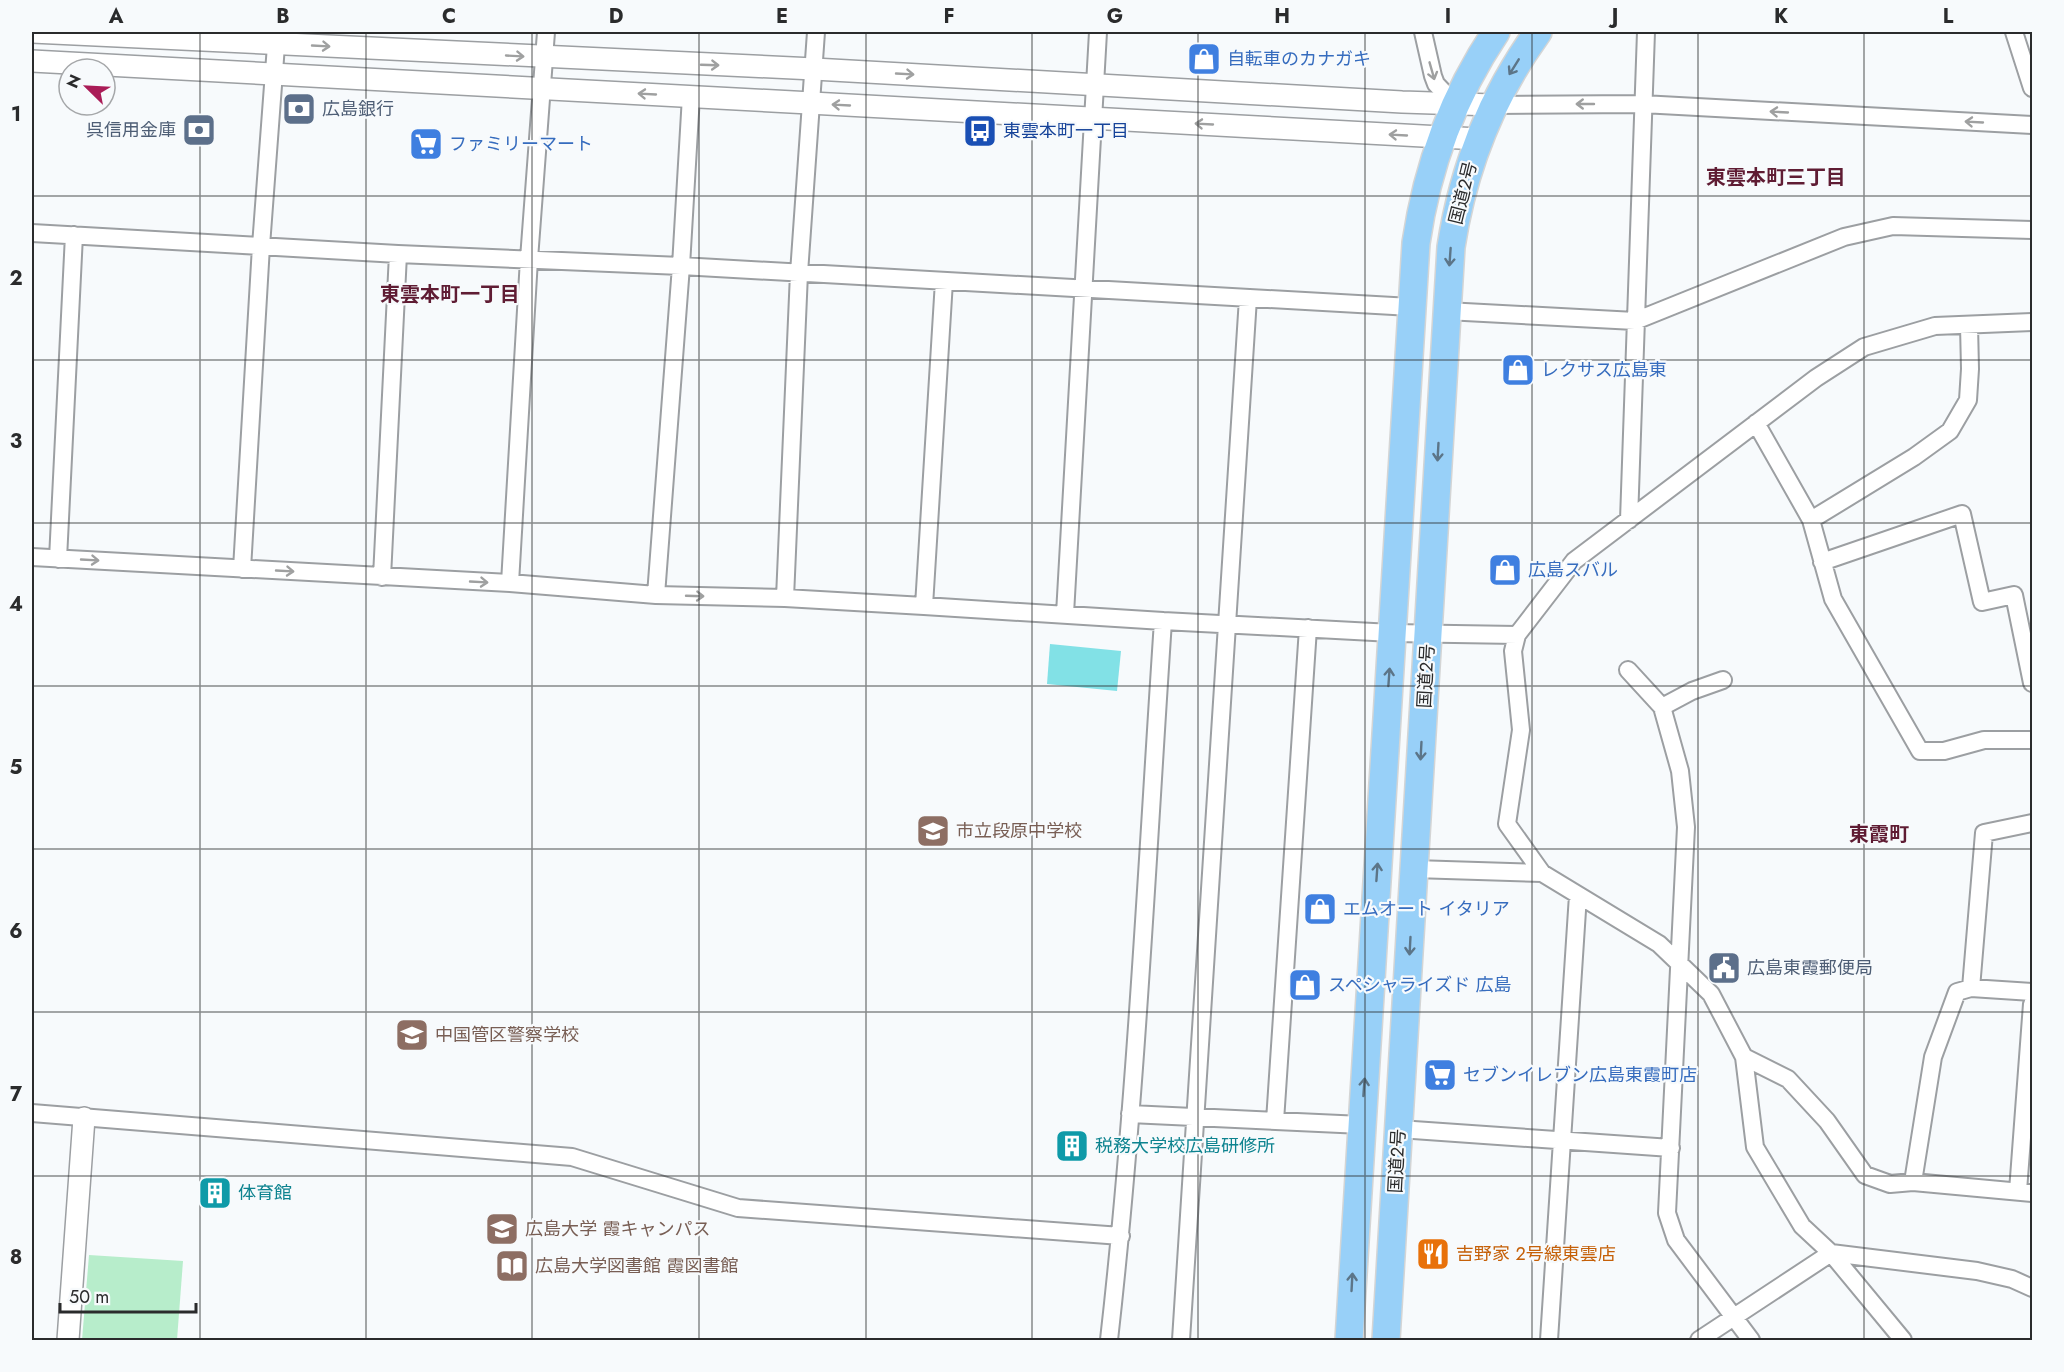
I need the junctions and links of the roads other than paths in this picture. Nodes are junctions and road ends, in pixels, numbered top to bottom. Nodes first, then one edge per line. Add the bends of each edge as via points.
1 (42, 32) edge
2 (546, 32) edge
3 (816, 32) edge
4 (1098, 32) edge
5 (1423, 32) edge
6 (1496, 32) edge
7 (1538, 32) edge
8 (1646, 32) edge
9 (2014, 32) edge
10 (147, 35) edge
11 (277, 38) edge
12 (545, 57) junction
13 (32, 61) edge
14 (814, 69) junction
15 (274, 74) junction
16 (1095, 84) junction
17 (542, 88) junction
18 (2032, 88) edge
19 (691, 96) junction
20 (811, 103) junction
21 (1455, 104) junction
22 (1642, 104) junction
23 (1493, 105) junction
24 (1093, 118) junction
25 (2032, 126) edge
26 (1442, 136) junction
27 (1478, 140) junction
28 (2032, 230) edge
29 (32, 233) edge
30 (74, 235) junction
31 (261, 246) junction
32 (398, 254) junction
33 (529, 259) junction
34 (681, 266) junction
35 (799, 273) junction
36 (944, 281) junction
37 (1083, 289) junction
38 (1248, 298) junction
39 (1412, 307) junction
40 (1446, 311) junction
41 (1635, 321) junction
42 (2032, 322) edge
43 (1969, 325) junction
44 (1756, 423) junction
45 (1629, 520) junction
46 (1811, 520) junction
47 (32, 558) edge
48 (58, 559) junction
49 (1822, 562) junction
50 (242, 569) junction
51 (382, 577) junction
52 (510, 583) junction
53 (656, 595) junction
54 (785, 598) junction
55 (924, 606) junction
56 (1065, 614) junction
57 (1163, 621) junction
58 (1228, 624) junction
59 (1308, 628) junction
60 (1428, 632) junction
61 (1392, 633) junction
62 (1517, 634) junction
63 (1628, 670) dead end
64 (1723, 680) dead end
65 (2032, 683) edge
66 (1662, 707) junction
67 (2032, 740) edge
68 (2032, 823) edge
69 (1414, 869) junction
70 (1542, 873) junction
71 (1578, 895) junction
72 (1680, 964) junction
73 (1971, 987) junction
74 (2032, 992) edge
75 (2032, 1004) edge
76 (1744, 1058) junction
77 (32, 1113) edge
78 (1130, 1114) junction
79 (1195, 1117) junction
80 (84, 1118) junction
81 (1275, 1121) junction
82 (1362, 1125) junction
83 (1399, 1129) junction
84 (1562, 1140) junction
85 (1671, 1148) junction
86 (1913, 1182) junction
87 (2025, 1192) edge
88 (1121, 1236) junction
89 (1831, 1253) junction
90 (2032, 1288) edge
91 (1735, 1318) junction
92 (68, 1341) edge
93 (1109, 1341) edge
94 (1181, 1341) edge
95 (1349, 1341) edge
96 (1386, 1341) edge
97 (1549, 1341) edge
98 (1699, 1341) edge
99 (1751, 1341) edge
100 (1903, 1341) edge

1 - 10 street
2 - 12 street
3 - 14 street
4 - 16 street
5 -> 21 street via 1436,84
6 - 21 highway, 国道2号
7 -> 23 highway, 国道2号
8 - 22 street
9 - 18 street
10 - 11 street
11 -> 12 street
11 - 15 street
12 -> 14 street
12 - 17 street
13 - 15 street
14 -> 16 street
14 - 20 street
15 - 17 street
15 - 31 street
16 - 21 street
16 - 24 street
19 -> 17 street
17 - 33 street
19 - 20 street
19 - 34 street
24 -> 20 street
20 - 35 street
21 - 23 street
21 - 26 highway, 国道2号
22 -> 23 street
25 -> 22 street
22 - 41 street
23 - 27 highway, 国道2号
26 -> 24 street
24 - 37 street
26 - 27 street
26 - 39 highway, 国道2号 via 1420,220
27 -> 40 highway, 国道2号 via 1454,226
28 - 41 street via 1893,226 1844,237
29 - 30 street
30 - 31 street
30 - 48 street
31 - 32 street
31 - 50 street
32 - 33 street
32 - 51 street
33 - 34 street
33 - 52 street
34 - 35 street
34 - 53 street
35 - 36 street
35 - 54 street
36 - 37 street
36 - 55 street
37 - 38 street
37 - 56 street
38 - 39 street
38 - 58 street
39 - 61 highway, 国道2号
40 - 41 street
40 -> 60 highway, 国道2号
41 - 45 street
42 - 43 street
43 - 44 street via 1935,326 1864,347
43 - 46 street via 1968,400 1950,431
44 - 45 street
44 - 46 street
45 - 62 street via 1574,561
46 - 49 street
47 - 48 street
48 -> 50 street
49 - 65 street via 1962,514 1982,602 2014,595
49 - 67 street via 1833,599 1920,751 1944,751 1984,740
50 -> 51 street
51 -> 52 street
52 - 53 street
53 -> 54 street
54 - 55 street
55 - 56 street
56 - 57 street
57 - 58 street
57 - 78 street
58 - 59 street
58 - 79 street
59 - 61 street
59 - 81 street
60 - 61 street
60 - 62 street
60 -> 69 highway, 国道2号
82 -> 61 highway, 国道2号
62 - 70 street via 1513,651 1521,729 1507,824
63 - 66 street
64 - 66 street
66 - 72 street via 1680,771 1686,827
68 - 73 street via 1984,833
69 - 70 street
69 -> 83 highway, 国道2号
70 - 71 street
71 - 72 street via 1659,944
71 - 84 street
72 - 76 street via 1711,994
72 - 85 street
73 - 74 street
73 - 86 street via 1957,992 1933,1057
75 - 87 street
76 - 86 street via 1788,1079 1827,1121 1864,1175 1890,1184
76 - 89 street via 1755,1147 1802,1226
77 - 80 street
78 - 79 street
78 - 88 street
79 - 81 street
79 - 94 street
80 - 88 street via 572,1157 738,1208
80 - 92 street
81 - 82 street
95 -> 82 highway, 国道2号
83 - 84 street
83 - 96 highway, 国道2号
84 - 85 street
84 - 97 street
85 - 91 street via 1666,1213 1676,1240
86 - 87 street
88 - 93 street
89 - 90 street via 1977,1271
89 - 91 street
89 - 100 street
91 - 98 street
91 - 99 street

